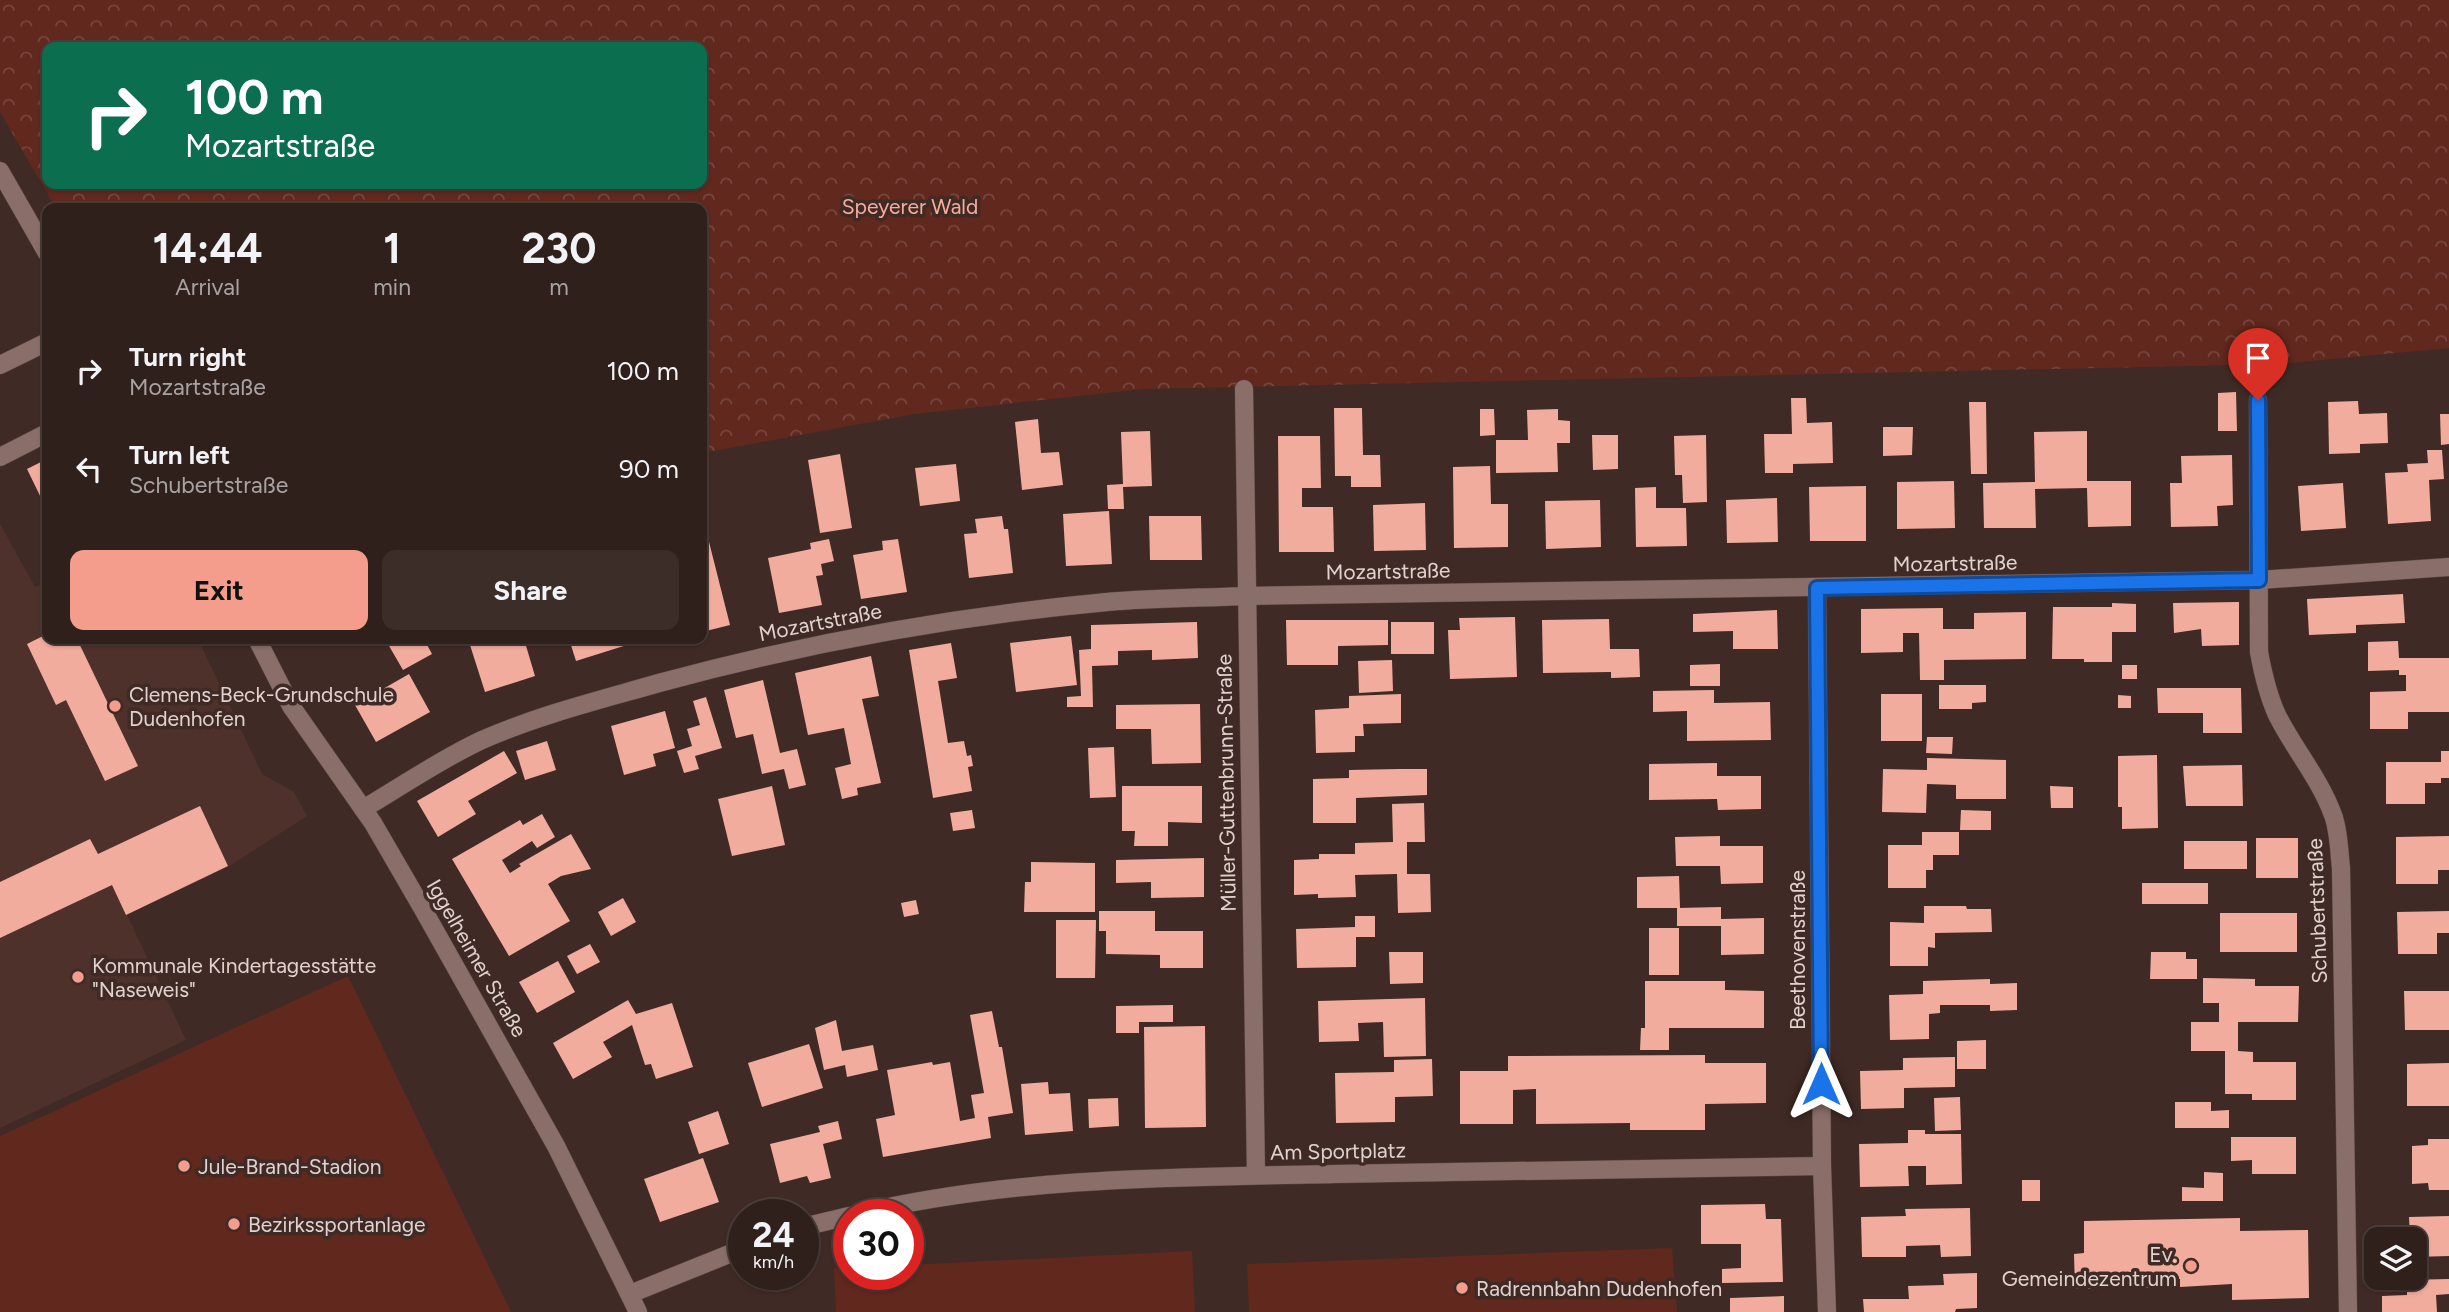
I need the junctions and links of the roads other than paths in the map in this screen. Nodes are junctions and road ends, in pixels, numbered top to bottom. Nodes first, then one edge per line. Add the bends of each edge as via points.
1 (0, 172) edge
2 (42, 244) edge
3 (42, 344) edge
4 (0, 365) edge
5 (1244, 389) dead end
6 (2258, 400) dead end
7 (42, 436) edge
8 (0, 457) edge
9 (2449, 567) edge
10 (2259, 580) junction
11 (1817, 588) junction
12 (1245, 596) junction
13 (260, 644) edge
14 (363, 809) junction
15 (1822, 1166) junction
16 (1256, 1175) junction
17 (924, 1201) edge
18 (728, 1254) edge
19 (630, 1294) junction
20 (638, 1312) edge
21 (1827, 1312) edge
22 (2348, 1312) edge

1 - 2 street
3 - 4 street
5 - 12 street, Müller-Guttenbrunn-Straße
6 - 10 street, Schubertstraße
7 - 8 street
9 - 10 street, Mozartstraße
10 - 11 street, Mozartstraße
10 - 22 street, Schubertstraße via 2259,652 2265,684 2333,816 2338,837
11 - 12 street, Mozartstraße
11 - 15 street, Beethovenstraße
12 - 14 street, Mozartstraße via 1110,602 1009,613 807,646 699,672 516,726 459,752
12 - 16 street, Müller-Guttenbrunn-Straße
13 - 14 street, Iggelheimer Straße via 291,706
14 - 19 street, Iggelheimer Straße via 556,1146
15 - 16 street, Am Sportplatz
15 - 21 street, Beethovenstraße
16 - 17 street, Am Sportplatz via 1054,1184
18 - 19 street
19 - 20 street, Iggelheimer Straße

